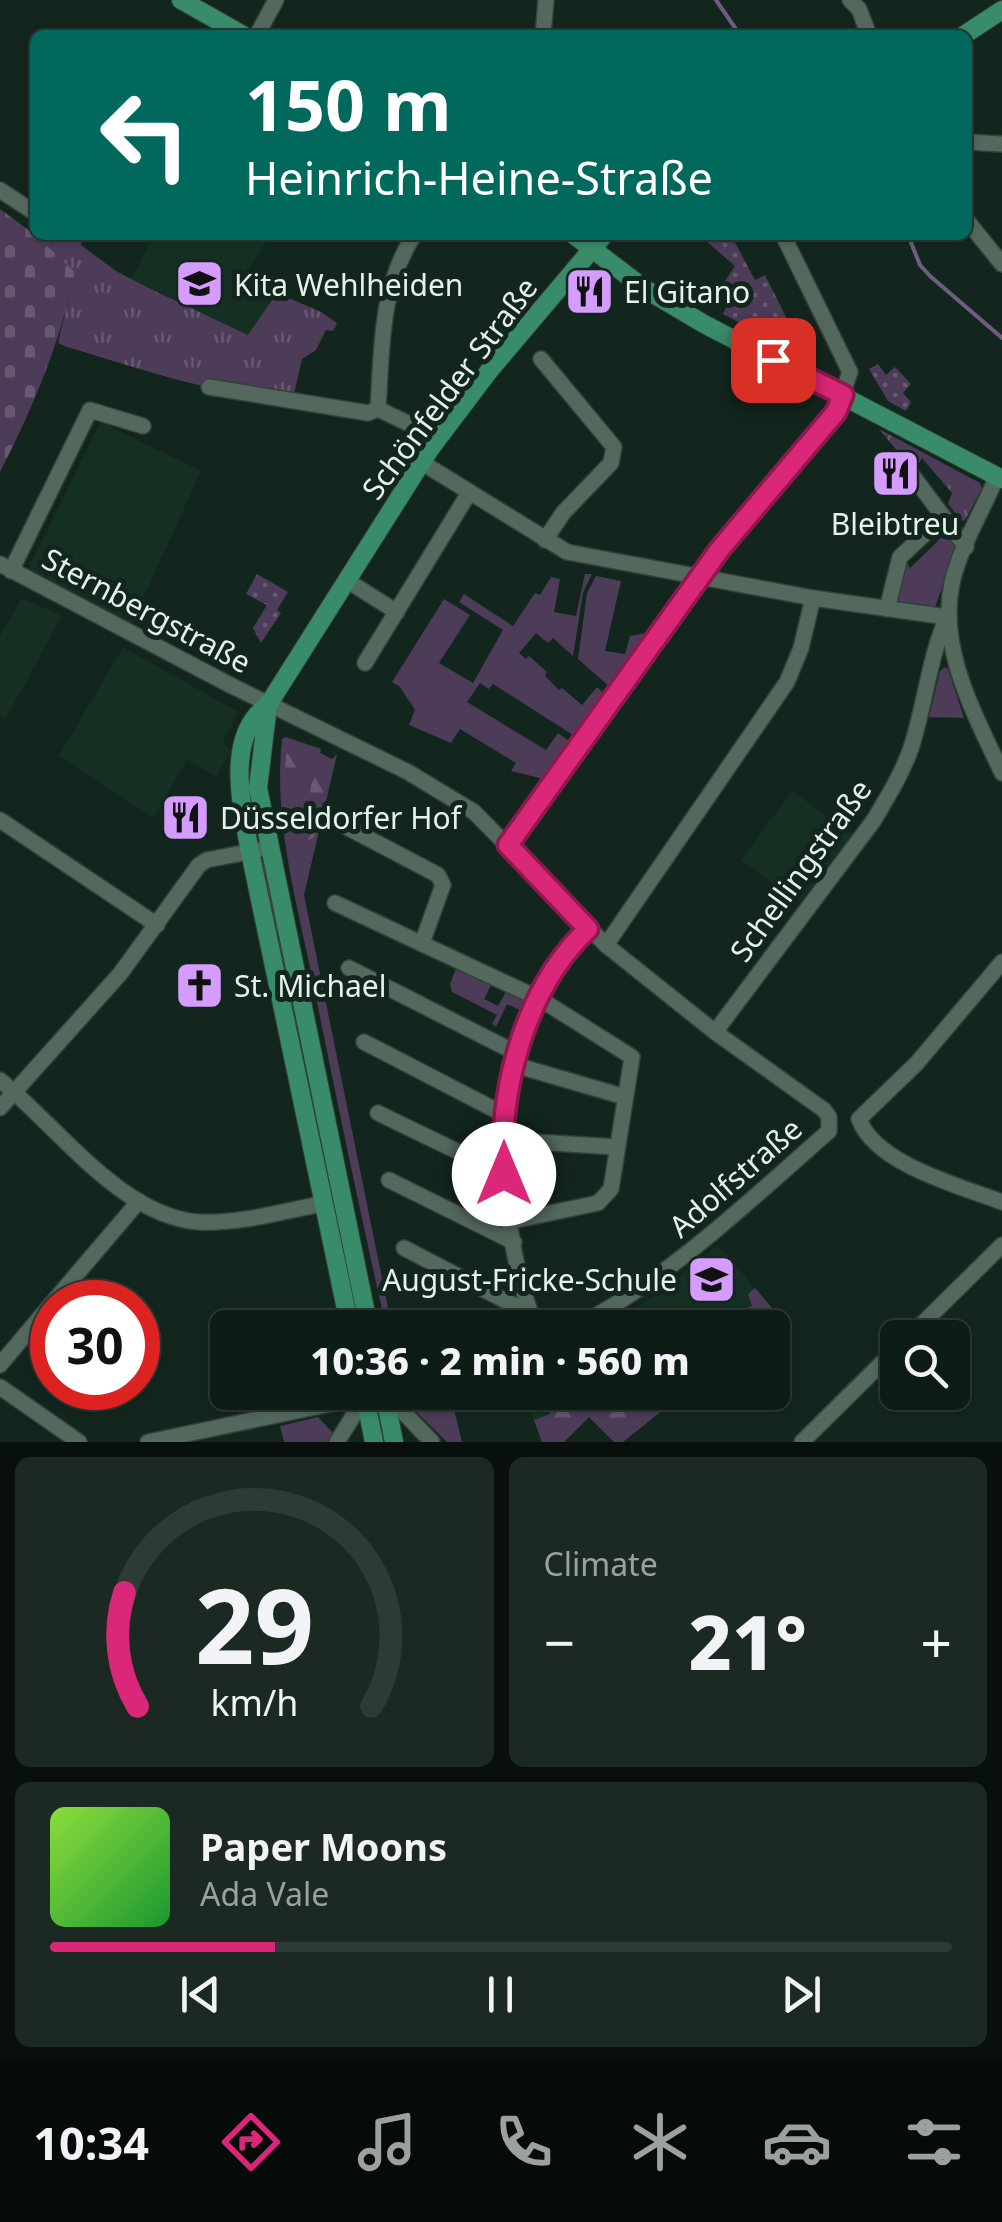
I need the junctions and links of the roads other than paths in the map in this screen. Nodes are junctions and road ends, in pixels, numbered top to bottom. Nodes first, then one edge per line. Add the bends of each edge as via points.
1 (181, 0) edge
2 (276, 0) edge
3 (546, 0) edge
4 (850, 0) edge
5 (1002, 10) edge
6 (235, 30) edge
7 (260, 30) edge
8 (543, 30) edge
9 (867, 30) edge
10 (972, 30) edge
11 (972, 142) edge
12 (1002, 144) edge
13 (0, 190) edge
14 (30, 210) edge
15 (972, 227) edge
16 (411, 240) edge
17 (786, 240) edge
18 (598, 242) edge
19 (1002, 264) edge
20 (540, 359) dead end
21 (209, 388) dead end
22 (843, 395) junction
23 (378, 410) junction
24 (142, 426) dead end
25 (439, 438) junction
26 (900, 459) dead end
27 (421, 462) junction
28 (1000, 478) edge
29 (470, 494) junction
30 (943, 517) junction
31 (545, 540) junction
32 (966, 547) junction
33 (4, 570) edge
34 (700, 576) junction
35 (346, 580) junction
36 (812, 598) junction
37 (887, 608) junction
38 (397, 612) junction
39 (947, 616) junction
40 (365, 663) dead end
41 (268, 704) junction
42 (1002, 773) edge
43 (0, 820) edge
44 (339, 823) dead end
45 (508, 845) junction
46 (269, 848) junction
47 (250, 852) junction
48 (335, 903) dead end
49 (156, 926) junction
50 (588, 929) junction
51 (422, 943) junction
52 (606, 946) junction
53 (1002, 962) edge
54 (349, 968) dead end
55 (540, 998) junction
56 (715, 1032) junction
57 (364, 1042) dead end
58 (516, 1059) junction
59 (0, 1080) edge
60 (15, 1092) junction
61 (625, 1098) junction
62 (0, 1108) edge
63 (378, 1113) dead end
64 (505, 1115) junction
65 (829, 1131) joint
66 (502, 1140) junction
67 (617, 1147) junction
68 (504, 1174) junction
69 (389, 1180) dead end
70 (139, 1201) junction
71 (1002, 1202) edge
72 (322, 1204) junction
73 (512, 1220) junction
74 (514, 1242) junction
75 (1002, 1245) edge
76 (404, 1248) dead end
77 (72, 1280) edge
78 (346, 1310) edge
79 (365, 1310) edge
80 (514, 1310) edge
81 (530, 1310) edge
82 (607, 1310) edge
83 (926, 1320) edge
84 (30, 1330) edge
85 (0, 1365) edge
86 (880, 1366) edge
87 (0, 1387) edge
88 (297, 1410) edge
89 (362, 1410) edge
90 (375, 1410) edge
91 (382, 1410) edge
92 (395, 1410) edge
93 (79, 1442) edge
94 (148, 1442) edge
95 (337, 1442) edge
96 (374, 1442) edge
97 (394, 1442) edge
98 (432, 1442) edge
99 (802, 1442) edge

1 - 6 main road
2 - 7 street
3 - 8 street
4 - 9 street
5 - 10 main road
11 - 12 street
13 - 14 street
15 - 19 street
16 - 23 street via 390,283
17 - 22 street via 848,364
18 - 22 main road via 645,289
18 - 25 main road, Schönfelder Straße
20 - 31 street via 614,447 612,463
21 - 23 street
22 - 28 main road
22 - 34 street via 836,412
23 - 25 street
24 - 33 street via 90,410
25 - 27 main road, Schönfelder Straße
26 - 30 street
27 - 29 street
27 - 35 main road, Schönfelder Straße
28 - 32 street, Schellingstraße
29 - 31 street
29 - 38 street
30 - 32 street
30 - 37 street via 900,557
31 - 34 street via 567,552
32 - 39 street, Schellingstraße
33 - 41 street, Sternbergstraße
34 - 36 street
34 - 45 street
35 - 38 street
35 - 41 main road, Schönfelder Straße
36 - 37 street
36 - 52 street via 787,682
37 - 39 street
38 - 40 street
39 - 42 street via 963,689
39 - 56 street, Schellingstraße via 896,782
41 - 45 street, Sternbergstraße via 432,786 474,812
41 - 46 main road via 258,788
41 - 47 main road, Schönfelder Straße via 250,722 239,776
43 - 49 street
44 - 51 street via 438,876 443,885
45 - 50 street, Sternbergstraße
46 - 47 street
46 - 79 main road
47 - 49 street via 199,865
47 - 72 main road, Schönfelder Straße
48 - 51 street
49 - 60 street
50 - 52 street, Sternbergstraße
50 - 55 street via 563,955
51 - 55 street
52 - 56 street, Sternbergstraße
53 - 71 street via 917,1063 859,1119 878,1146 909,1166
54 - 58 street
55 - 58 street
55 - 61 street via 632,1057
56 - 65 street, Sternbergstraße via 824,1110
57 - 64 street
58 - 61 street
58 - 64 street
59 - 60 street
60 - 62 street
60 - 70 street
61 - 67 street
63 - 68 street
64 - 66 street
65 - 82 street, Adolfstraße via 678,1263
66 - 67 street
66 - 68 street
67 - 73 street via 611,1189 598,1202
68 - 73 street
69 - 74 street
70 - 72 street via 171,1218 198,1222
70 - 77 street
72 - 78 main road, Schönfelder Straße
73 - 74 street
74 - 81 street
75 - 83 street
76 - 80 street
84 - 85 street
86 - 99 street
87 - 93 street
88 - 94 street
89 - 95 street
90 - 96 main road
91 - 97 main road
92 - 98 street

